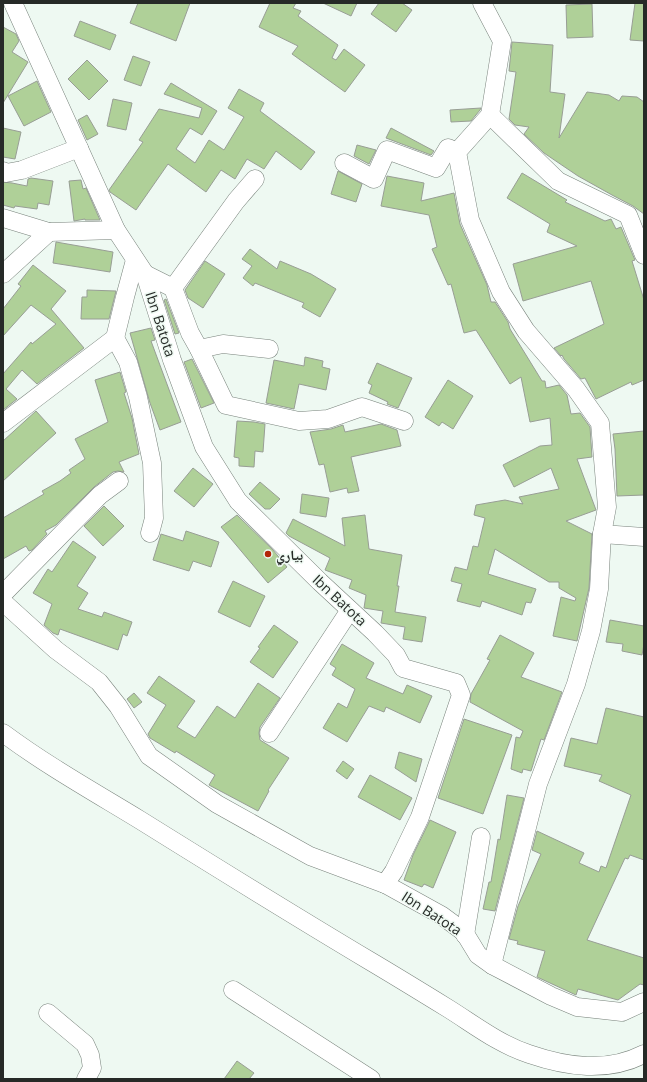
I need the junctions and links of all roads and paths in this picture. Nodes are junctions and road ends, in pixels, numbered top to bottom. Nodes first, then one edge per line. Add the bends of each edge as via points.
1 (13, 3) edge
2 (482, 3) edge
3 (490, 115) junction
4 (79, 148) junction
5 (457, 152) junction
6 (344, 164) dead end
7 (3, 171) edge
8 (256, 179) dead end
9 (3, 218) edge
10 (116, 230) junction
11 (49, 232) junction
12 (644, 255) edge
13 (140, 267) junction
14 (3, 274) edge
15 (173, 288) junction
16 (115, 338) junction
17 (199, 349) junction
18 (269, 349) dead end
19 (404, 421) dead end
20 (3, 423) edge
21 (119, 482) dead end
22 (150, 533) dead end
23 (602, 534) junction
24 (644, 537) edge
25 (3, 594) edge
26 (3, 602) edge
27 (350, 610) junction
28 (269, 733) dead end
29 (7, 736) edge
30 (481, 837) dead end
31 (385, 884) junction
32 (466, 935) junction
33 (492, 965) junction
34 (233, 990) dead end
35 (644, 1002) edge
36 (48, 1013) dead end
37 (644, 1054) edge
38 (562, 1071) edge
39 (86, 1079) edge
40 (371, 1079) edge

1 - 4 street, Ibn Batota
2 - 3 street via 502,41
3 - 5 street
3 - 12 street via 558,181 628,215
4 - 7 street via 22,170 6,173
4 - 10 street, Ibn Batota
5 - 6 street via 448,148 436,168 387,150 374,179
5 - 23 street via 470,220 501,292 526,330 576,388 600,423 607,506
8 - 15 street via 236,201
9 - 11 street
10 - 11 street
10 - 13 street, Ibn Batota
11 - 14 street
13 - 15 street
13 - 16 street via 125,297
13 - 27 street, Ibn Batota via 204,446 238,501
15 - 17 street via 190,333
16 - 20 street
16 - 22 street via 128,362 152,463 154,518
17 - 18 street via 223,344
17 - 19 street via 226,405 299,421 328,419 362,407
21 - 25 street via 100,495
23 - 24 street
23 - 33 street via 599,589 591,631 576,684 538,784
26 - 31 street via 56,650 99,682 118,706 149,756 217,804 310,856
27 - 28 street
27 - 31 street, Ibn Batota via 396,655 403,668 456,684 461,695 420,817
29 - 38 street via 506,1046
30 - 32 street
31 - 32 street, Ibn Batota via 441,915
32 - 33 street, Ibn Batota via 478,955
33 - 35 street, Ibn Batota via 577,1007 622,1012
34 - 40 street
36 - 39 street via 85,1044 92,1068
37 - 38 street via 600,1066

